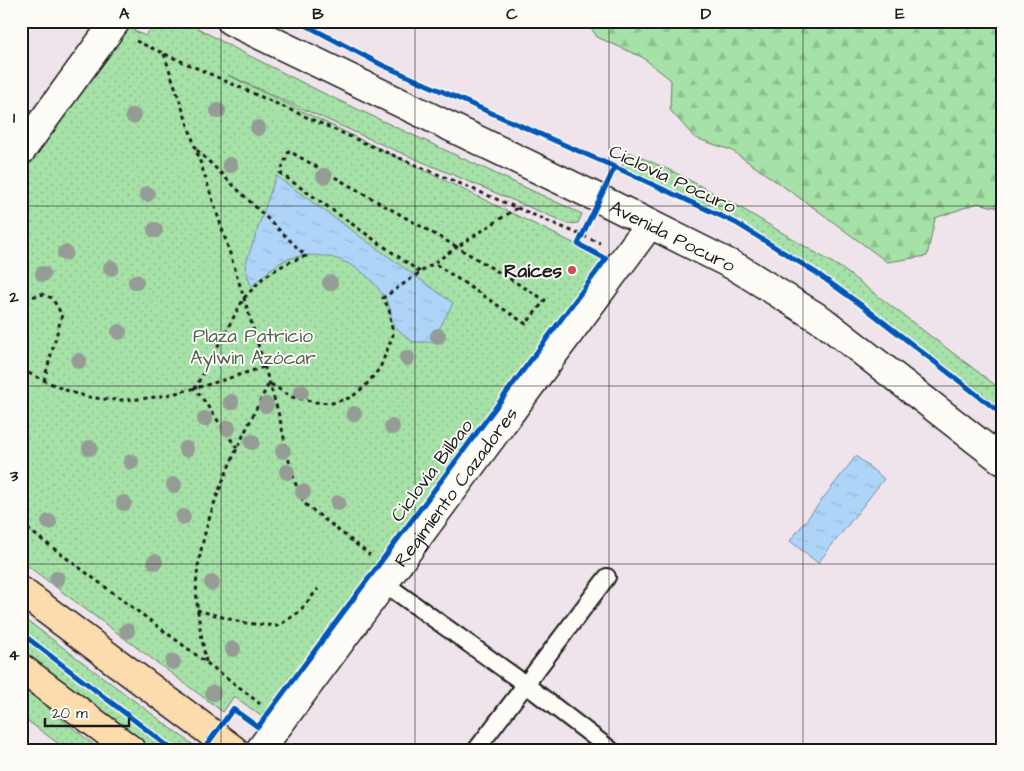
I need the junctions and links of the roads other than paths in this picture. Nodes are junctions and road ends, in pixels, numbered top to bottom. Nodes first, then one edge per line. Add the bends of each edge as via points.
1 (231, 21) edge
2 (114, 25) edge
3 (21, 151) edge
4 (650, 224) junction
5 (1003, 461) edge
6 (389, 577) junction
7 (607, 577) dead end
8 (21, 592) edge
9 (21, 668) edge
10 (525, 684) junction
11 (131, 750) edge
12 (234, 750) edge
13 (260, 750) edge
14 (476, 750) edge
15 (610, 750) edge

1 - 4 main road, Avenida Pocuro
2 - 3 main road
4 - 5 main road, Avenida Pocuro via 738,268 823,321
4 - 6 main road, Regimiento Cazadores
6 - 10 lane
6 - 13 main road, Regimiento Cazadores
7 - 10 lane
8 - 12 main road
9 - 11 main road
10 - 14 lane
10 - 15 lane

